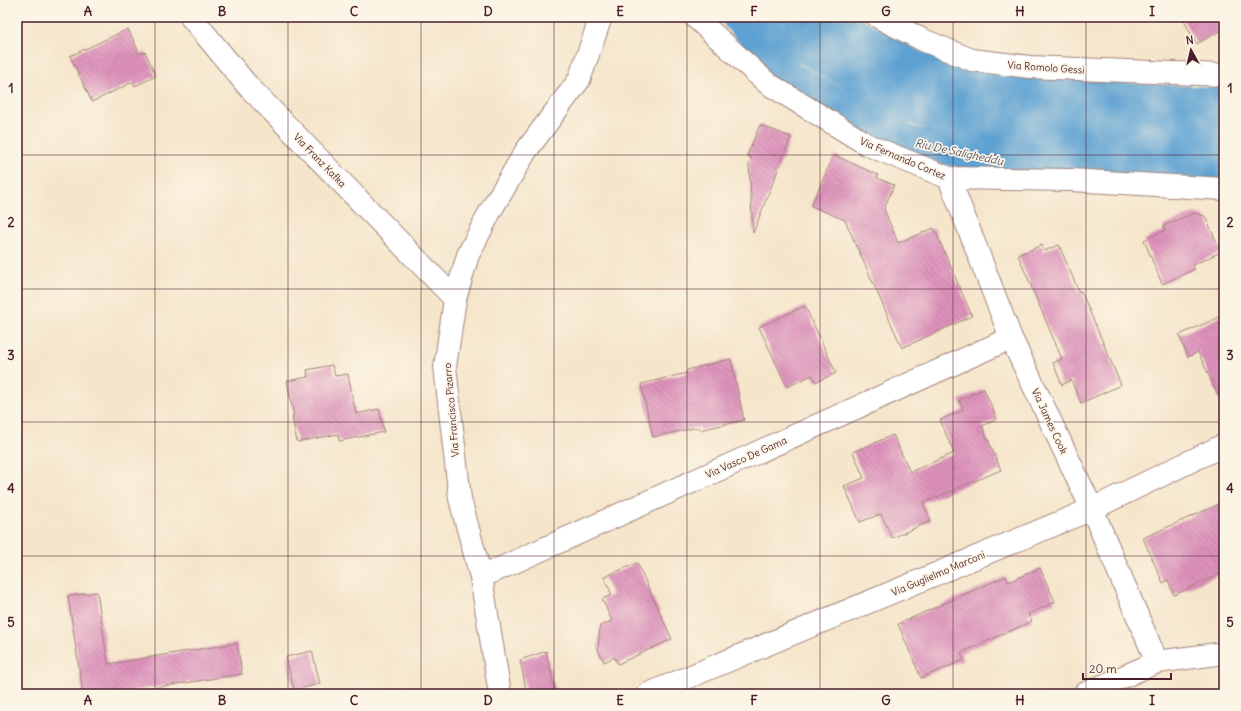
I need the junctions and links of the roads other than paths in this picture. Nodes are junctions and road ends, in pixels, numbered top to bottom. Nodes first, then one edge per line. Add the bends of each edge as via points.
1 (190, 17) edge
2 (601, 17) edge
3 (695, 17) edge
4 (878, 17) edge
5 (1224, 74) edge
6 (949, 178) junction
7 (1224, 189) edge
8 (455, 298) junction
9 (1011, 338) junction
10 (1224, 445) edge
11 (1092, 508) junction
12 (481, 577) junction
13 (1224, 654) edge
14 (1157, 662) junction
15 (500, 694) edge
16 (648, 694) edge
17 (1084, 694) edge

1 - 8 street, Via Franz Kafka via 247,85
2 - 8 street, Via Francisco Pizarro via 579,80 526,151 491,210 468,255
3 - 6 street, Via Fernando Cortez via 767,83 868,145
4 - 5 street, Via Romolo Gessi via 922,40 972,60 1030,67
6 - 7 street, Via Fernando Cortez via 1071,180
6 - 9 street, Via James Cook
8 - 12 street, Via Francisco Pizarro via 446,367 460,499
9 - 11 street, Via James Cook
9 - 12 street, Via Vasco De Gama
10 - 11 street, Via Guglielmo Marconi
11 - 14 street, Via James Cook
11 - 16 street, Via Guglielmo Marconi
12 - 15 street, Via Francisco Pizarro
13 - 14 street
14 - 17 street

